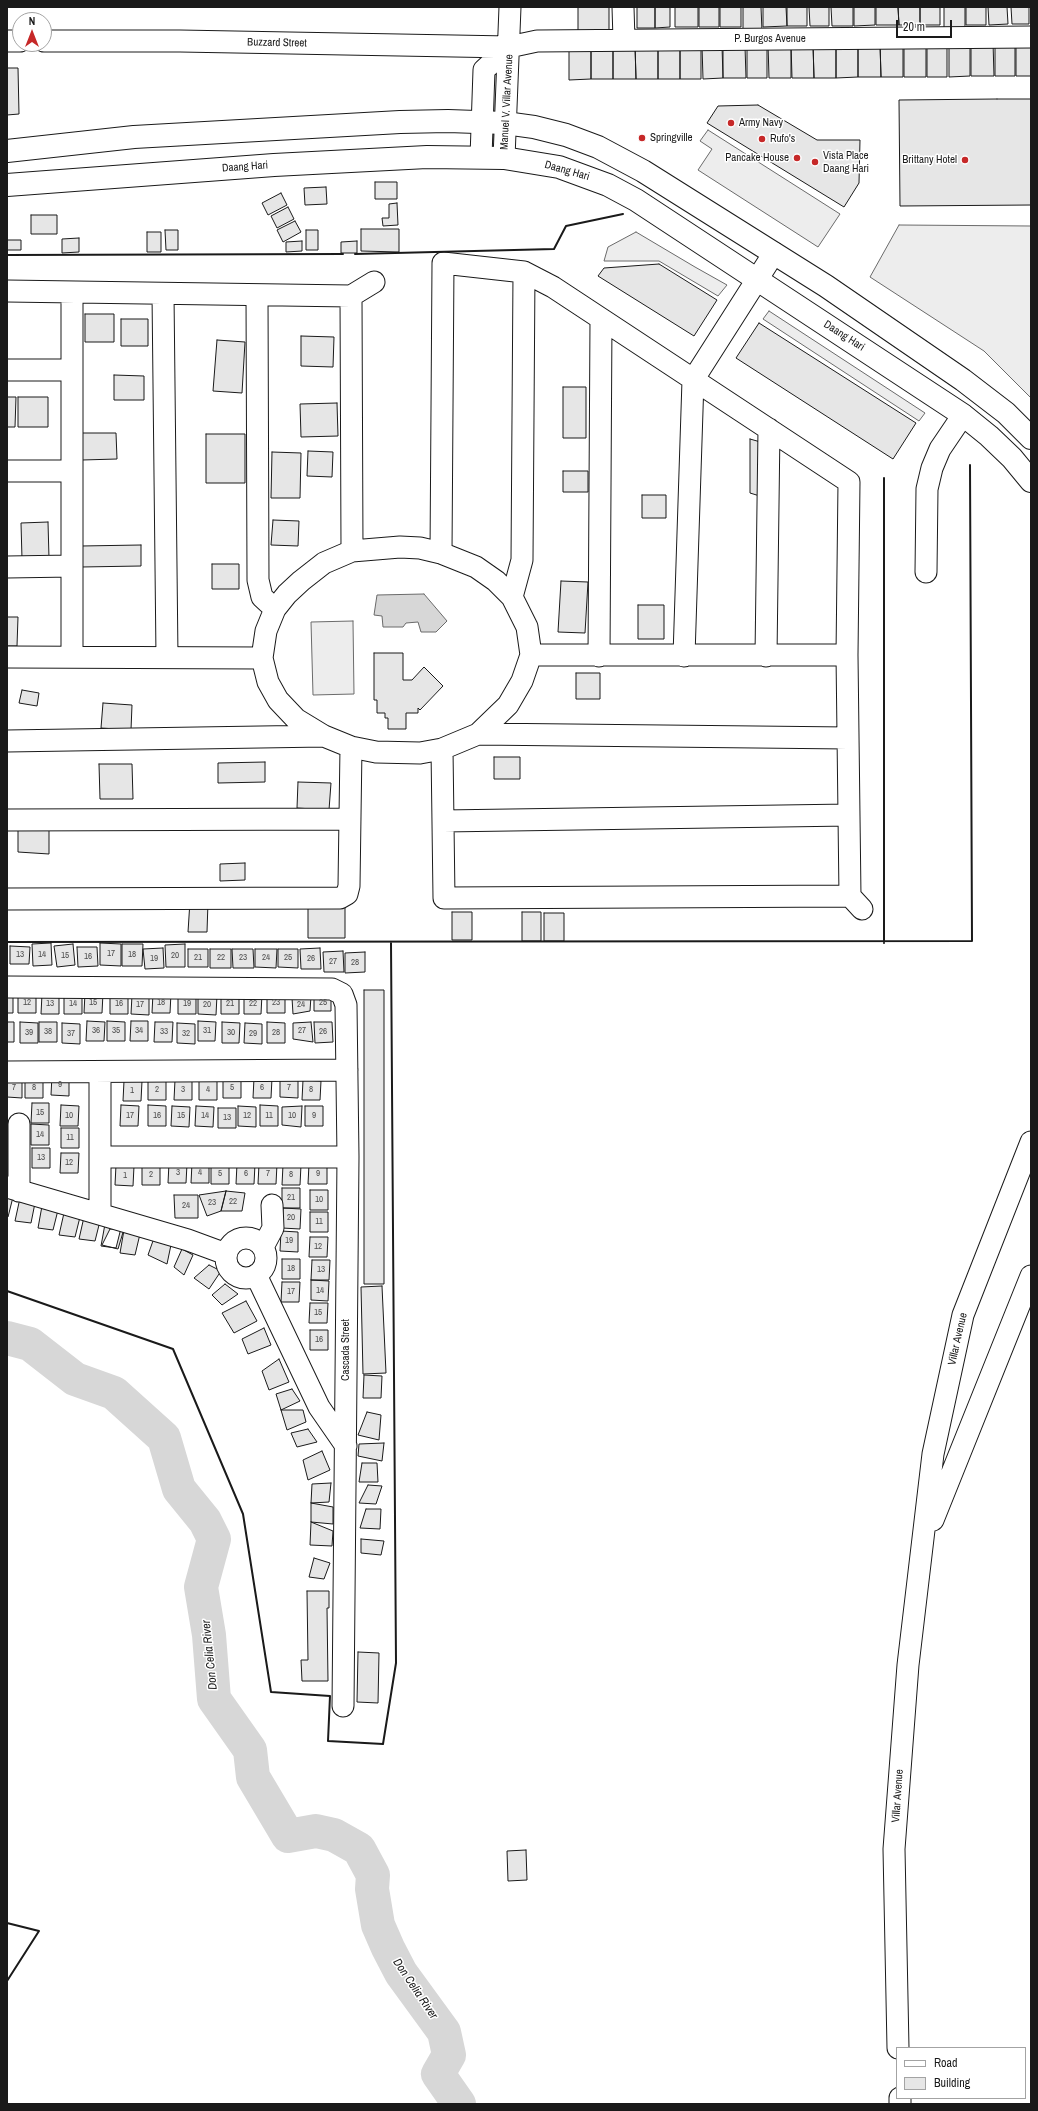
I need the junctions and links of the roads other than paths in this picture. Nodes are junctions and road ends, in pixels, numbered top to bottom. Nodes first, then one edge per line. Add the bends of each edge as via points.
1 (510, 7) edge
2 (623, 7) edge
3 (1031, 37) edge
4 (624, 40) junction
5 (52, 41) edge
6 (509, 47) junction
7 (483, 122) junction
8 (505, 123) junction
9 (7, 151) edge
10 (481, 157) junction
11 (504, 158) junction
12 (7, 185) edge
13 (774, 253) junction
14 (524, 272) junction
15 (758, 280) junction
16 (374, 282) dead end
17 (7, 291) edge
18 (72, 292) junction
19 (163, 294) junction
20 (257, 295) junction
21 (351, 296) junction
22 (601, 320) junction
23 (7, 370) edge
24 (72, 370) junction
25 (693, 380) junction
26 (964, 415) junction
27 (769, 430) junction
28 (1031, 438) edge
29 (7, 471) edge
30 (72, 471) junction
31 (1031, 481) edge
32 (352, 551) junction
33 (442, 553) junction
34 (72, 566) junction
35 (7, 567) edge
36 (926, 572) dead end
37 (512, 597) junction
38 (275, 609) junction
39 (531, 655) junction
40 (847, 655) junction
41 (72, 656) junction
42 (599, 656) junction
43 (684, 656) junction
44 (766, 656) junction
45 (7, 657) edge
46 (167, 657) junction
47 (262, 658) junction
48 (478, 734) junction
49 (324, 736) junction
50 (848, 738) junction
51 (7, 741) edge
52 (351, 747) junction
53 (442, 749) junction
54 (849, 815) junction
55 (350, 819) junction
56 (7, 820) edge
57 (443, 821) junction
58 (7, 898) edge
59 (7, 987) edge
60 (347, 1070) junction
61 (7, 1072) edge
62 (100, 1072) junction
63 (18, 1124) dead end
64 (1031, 1142) edge
65 (13, 1155) edge
66 (100, 1157) junction
67 (348, 1157) junction
68 (13, 1189) edge
69 (272, 1205) dead end
70 (100, 1214) junction
71 (263, 1247) junction
72 (226, 1254) junction
73 (256, 1276) junction
74 (1031, 1276) edge
75 (346, 1446) junction
76 (923, 1545) junction
77 (343, 1706) dead end
78 (898, 2047) edge

1 - 6 street, Manuel V. Villar Avenue
2 - 4 street
3 - 4 street, P. Burgos Avenue
4 - 6 street, P. Burgos Avenue via 538,41
5 - 6 street, Buzzard Street
6 - 7 street, Manuel V. Villar Avenue via 484,70
6 - 8 street, Manuel V. Villar Avenue
7 - 8 main road
7 - 9 main road via 400,122 134,137
7 - 10 street, Manuel V. Villar Avenue
8 - 11 street, Manuel V. Villar Avenue
8 - 13 main road via 534,127 598,147 643,171
10 - 11 main road, Daang Hari
10 - 12 main road, Daang Hari via 427,157 274,165
11 - 15 main road, Daang Hari via 559,167 608,185 636,200
13 - 15 street
13 - 28 main road via 963,380 1006,413
14 - 22 street via 553,286
14 - 33 street via 443,263
14 - 37 street via 522,560
15 - 25 street
15 - 26 main road, Daang Hari
16 - 21 street
17 - 18 street
18 - 19 street
18 - 24 street
19 - 20 street
19 - 46 street
20 - 21 street
20 - 38 street via 258,580 262,597
21 - 32 street
22 - 25 street
22 - 42 street
23 - 24 street
24 - 30 street
25 - 27 street
25 - 43 street
26 - 31 main road, Daang Hari via 1012,458
26 - 36 street via 940,449 932,468 927,489
27 - 40 street via 849,482
27 - 44 street
29 - 30 street
30 - 34 street
32 - 33 street via 400,547
32 - 38 street via 324,563 287,594
33 - 37 street via 476,568
34 - 35 street
34 - 41 street
37 - 39 street via 527,628
38 - 47 street via 266,631
39 - 42 street
39 - 48 street via 522,681 508,704
40 - 44 street
40 - 50 street
41 - 45 street
41 - 46 street
42 - 43 street
43 - 44 street
46 - 47 street
47 - 49 street via 268,682 278,700 296,719
48 - 50 street
48 - 53 street
49 - 51 street
49 - 52 street
50 - 54 street
52 - 53 street via 400,753
52 - 55 street
53 - 57 street
54 - 57 street
54 - 57 street via 856,903 444,898
55 - 56 street
55 - 58 street via 349,886 347,894 340,898
59 - 60 street, Cascada Street via 332,989 342,994 346,1005
60 - 62 street
60 - 67 street, Cascada Street
61 - 62 street
62 - 66 street
63 - 65 street
64 - 76 street, Villar Avenue via 963,1315 933,1454
65 - 68 street
66 - 67 street
66 - 70 street
67 - 75 street, Cascada Street
68 - 70 street
69 - 71 street via 273,1228
70 - 72 street
71 - 72 street via 259,1242 246,1238 233,1242
71 - 73 street via 266,1260
72 - 73 street via 228,1267 232,1272 243,1278
73 - 75 street via 319,1407
74 - 76 street, Villar Avenue
75 - 77 street, Cascada Street
76 - 78 street, Villar Avenue via 908,1665 894,1849

